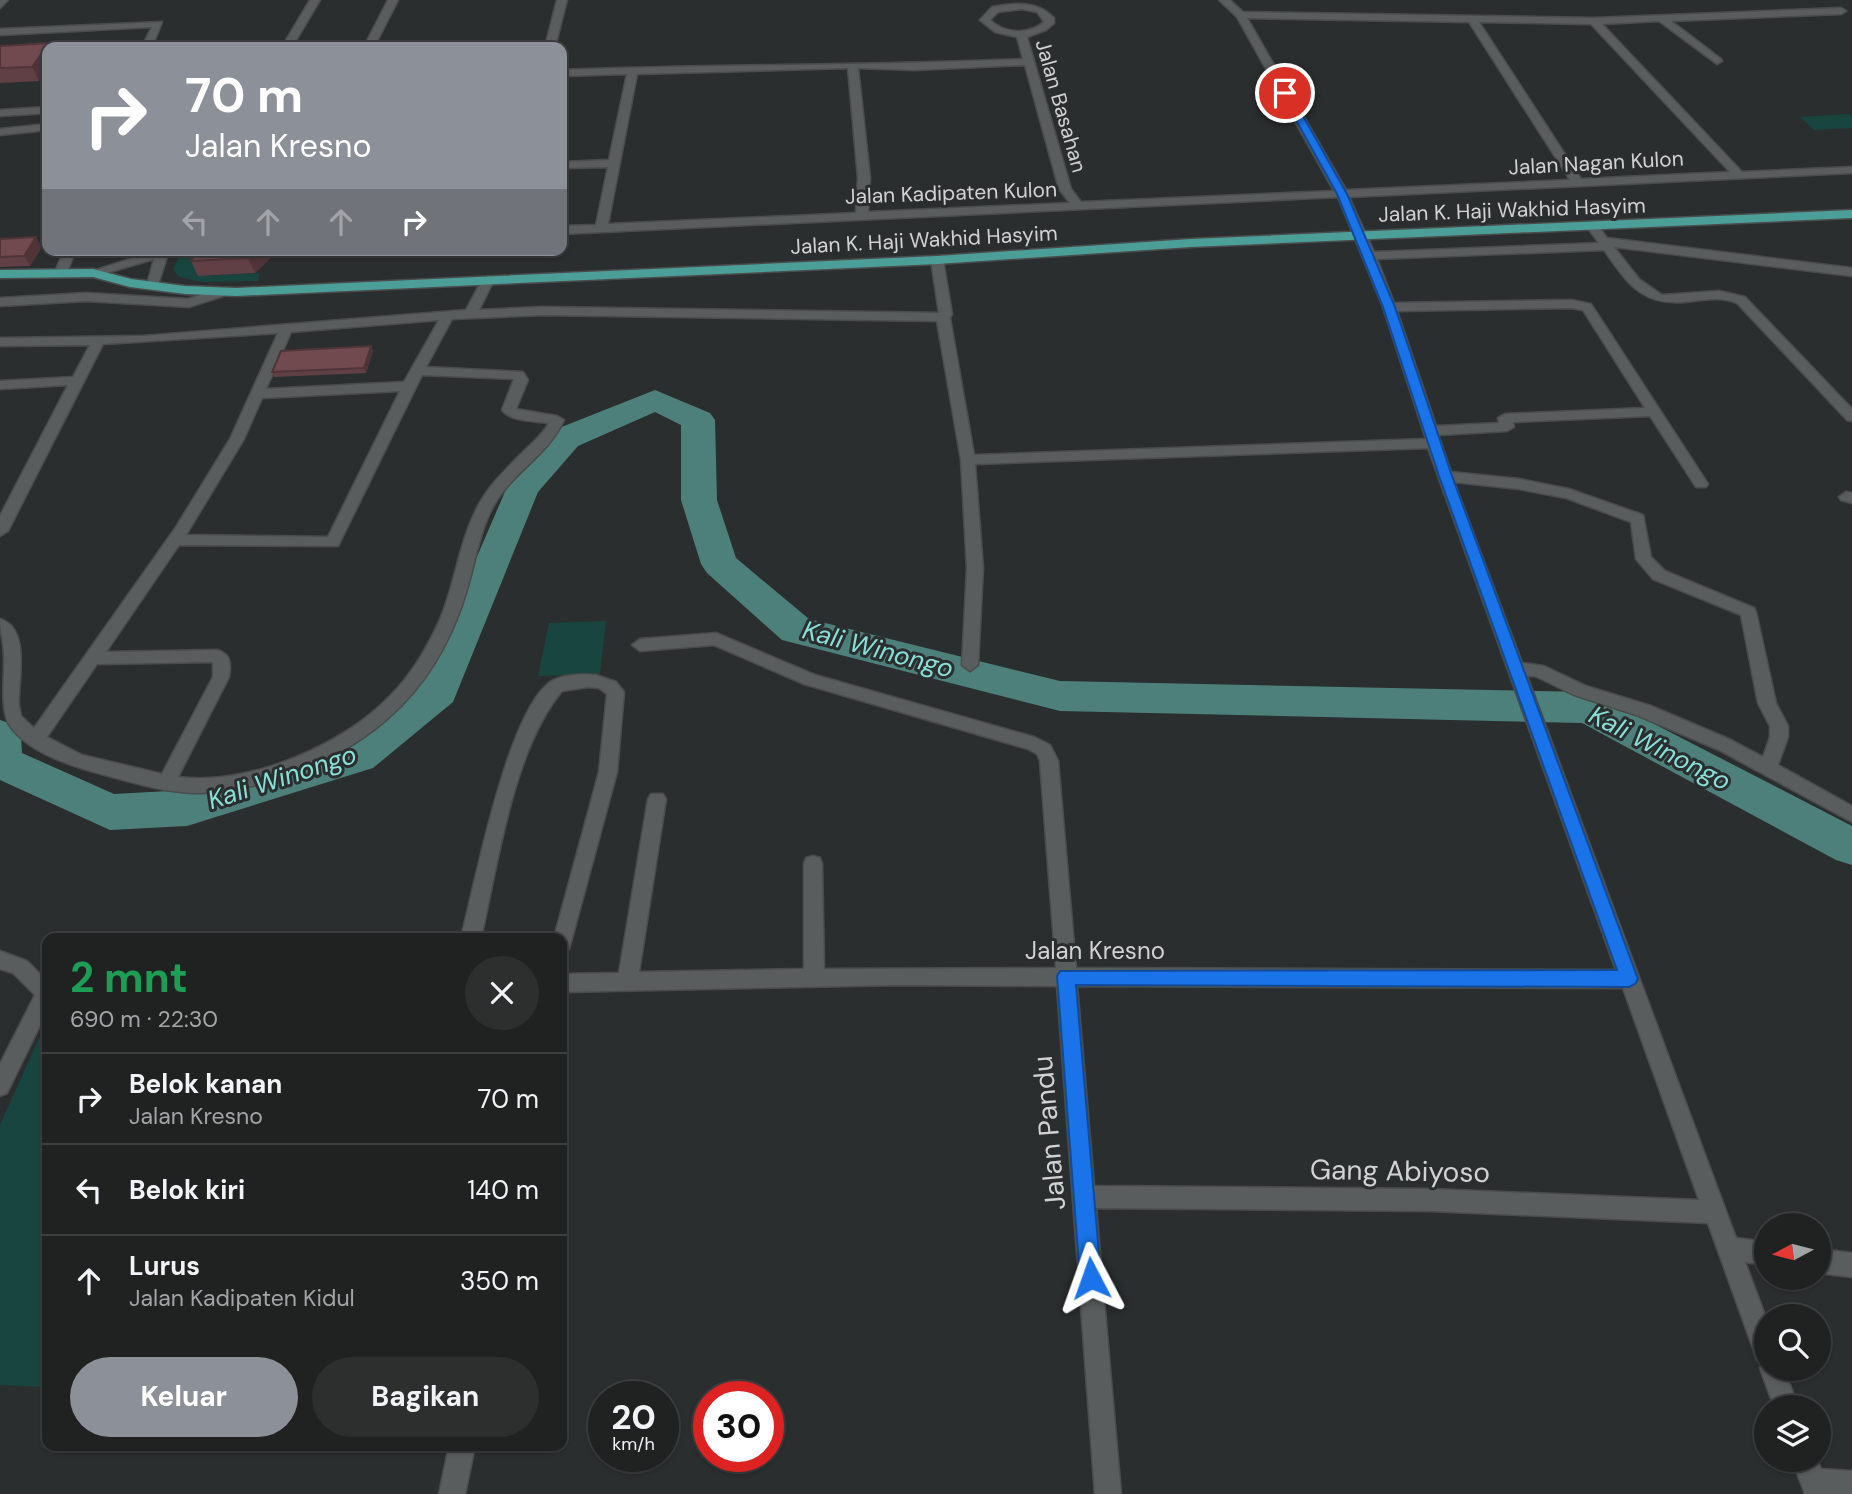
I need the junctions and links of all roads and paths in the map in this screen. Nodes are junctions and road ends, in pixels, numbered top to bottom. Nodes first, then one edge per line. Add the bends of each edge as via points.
1 (3, 0) edge
2 (315, 0) edge
3 (393, 0) edge
4 (562, 0) edge
5 (1224, 0) edge
6 (1830, 0) edge
7 (1012, 3) edge
8 (0, 5) edge
9 (1841, 11) junction
10 (1241, 15) junction
11 (1471, 18) junction
12 (1661, 18) junction
13 (1594, 21) junction
14 (1852, 21) edge
15 (0, 32) edge
16 (1021, 34) junction
17 (150, 42) edge
18 (290, 42) edge
19 (372, 42) edge
20 (551, 42) edge
21 (1717, 61) dead end
22 (1026, 62) junction
23 (853, 65) junction
24 (633, 71) junction
25 (567, 73) edge
26 (42, 110) edge
27 (0, 113) edge
28 (42, 128) edge
29 (0, 132) edge
30 (613, 163) junction
31 (567, 165) edge
32 (1852, 170) edge
33 (1739, 175) junction
34 (1578, 183) junction
35 (1065, 189) junction
36 (1342, 194) junction
37 (1079, 207) junction
38 (1056, 208) junction
39 (1852, 214) edge
40 (862, 216) junction
41 (1593, 227) junction
42 (601, 228) junction
43 (567, 230) edge
44 (1361, 235) junction
45 (1607, 244) junction
46 (68, 256) edge
47 (149, 256) edge
48 (161, 256) edge
49 (1369, 256) junction
50 (937, 260) junction
51 (61, 272) junction
52 (1852, 272) edge
53 (93, 273) junction
54 (0, 274) edge
55 (488, 280) junction
56 (130, 283) junction
57 (153, 285) junction
58 (222, 292) junction
59 (86, 297) junction
60 (1656, 297) junction
61 (0, 302) edge
62 (1389, 307) junction
63 (1668, 313) dead end
64 (470, 314) junction
65 (448, 315) junction
66 (943, 317) junction
67 (286, 329) junction
68 (98, 341) junction
69 (0, 342) edge
70 (417, 371) junction
71 (76, 381) junction
72 (0, 385) edge
73 (409, 386) junction
74 (256, 394) junction
75 (1653, 412) junction
76 (1852, 417) edge
77 (1432, 437) junction
78 (968, 460) junction
79 (1445, 476) junction
80 (1701, 484) dead end
81 (0, 531) edge
82 (174, 540) junction
83 (0, 625) edge
84 (640, 645) dead end
85 (91, 658) junction
86 (970, 665) dead end
87 (1518, 672) junction
88 (36, 739) junction
89 (1768, 768) junction
90 (167, 782) junction
91 (657, 799) dead end
92 (1852, 815) edge
93 (813, 864) dead end
94 (472, 933) edge
95 (565, 933) edge
96 (0, 960) edge
97 (1066, 976) junction
98 (814, 978) junction
99 (1629, 979) junction
100 (627, 982) junction
101 (567, 984) edge
102 (42, 988) edge
103 (42, 1003) edge
104 (0, 1086) edge
105 (1084, 1197) junction
106 (1714, 1212) junction
107 (1728, 1248) junction
108 (1754, 1252) edge
109 (1831, 1263) edge
110 (1852, 1265) edge
111 (1754, 1318) edge
112 (461, 1451) edge
113 (1812, 1478) edge
114 (1852, 1484) edge
115 (452, 1494) edge
116 (1108, 1494) edge

1 - 8 street
2 - 18 street
3 - 19 street
4 - 20 street
5 - 10 street
6 - 9 street
7 - 16 street via 989,12 985,20 1001,31
7 - 16 street via 1040,10 1049,18 1046,27
9 - 12 street
9 - 14 street
10 - 11 street
10 - 36 street
11 - 13 street
11 - 34 street
12 - 13 street
12 - 21 street
13 - 33 street
15 - 17 street via 159,24
16 - 22 street, Jalan Basahan
22 - 23 street
22 - 35 street, Jalan Basahan
23 - 24 street
23 - 40 street via 864,178
24 - 25 street
24 - 30 street
26 - 27 street
28 - 29 street
30 - 31 street
30 - 42 street
32 - 33 street, Jalan Nagan Kulon
33 - 34 street, Jalan Nagan Kulon
34 - 36 street, Jalan Nagan Kulon
35 - 37 street, Jalan Basahan
35 - 38 street, Jalan Basahan
36 - 37 street, Jalan Kadipaten Kulon
36 - 44 street
37 - 38 street, Jalan Kadipaten Kulon
38 - 40 street, Jalan Kadipaten Kulon
39 - 41 main road, Jalan K. Haji Wakhid Hasyim
40 - 42 street, Jalan Kadipaten Kulon
41 - 44 main road, Jalan K. Haji Wakhid Hasyim
41 - 45 street
42 - 43 street, Jalan Kadipaten Kulon
44 - 49 street
44 - 50 main road, Jalan K. Haji Wakhid Hasyim
45 - 49 street
45 - 52 street
45 - 60 street via 1641,287
46 - 51 street
47 - 53 street
48 - 57 street
49 - 62 street
50 - 55 main road, Jalan K. Haji Wakhid Hasyim
50 - 66 street
51 - 53 main road, Jalan K. Haji Wakhid Hasyim
51 - 54 main road, Jalan K. Haji Wakhid Hasyim
53 - 56 main road, Jalan K. Haji Wakhid Hasyim
55 - 58 main road, Jalan K. Haji Wakhid Hasyim
55 - 64 street
56 - 57 main road, Jalan K. Haji Wakhid Hasyim
56 - 59 street
57 - 58 main road, Jalan K. Haji Wakhid Hasyim
58 - 59 street via 189,303
59 - 61 street
60 - 63 street
60 - 76 street via 1736,297
62 - 75 street via 1580,304 1592,313
62 - 77 street
64 - 65 street
64 - 66 street
65 - 67 street
65 - 70 street
66 - 78 street
67 - 68 street
67 - 74 street
68 - 69 street
68 - 71 street
70 - 73 street
70 - 90 street via 518,375 521,380 509,410 557,420 484,509 454,606 431,655 390,707 358,734 317,754 236,783 200,786
71 - 72 street
71 - 81 street
73 - 74 street
73 - 82 street via 333,542
74 - 82 street via 237,439
75 - 77 street via 1504,418 1507,427
75 - 80 street
77 - 78 street
77 - 79 street
78 - 86 street via 975,568
79 - 87 street
79 - 89 street via 1569,494 1638,519 1644,559 1658,575 1748,612 1767,703 1779,726
82 - 85 street
83 - 88 street via 11,650 11,713
84 - 97 street, Jalan Pandu via 716,639 810,680 1044,750 1049,761
85 - 88 street
85 - 90 street via 217,656 223,663 221,677
87 - 89 street via 1538,670 1580,691 1645,711
87 - 99 street
88 - 90 street via 71,761
89 - 92 street
91 - 100 street
93 - 98 street
94 - 95 street via 515,770 541,701 556,686 598,681 610,684 616,692 611,753
96 - 102 street via 20,967
97 - 98 street, Jalan Kresno
97 - 99 street, Jalan Kresno
97 - 105 street, Jalan Pandu
98 - 100 street, Jalan Kresno
99 - 106 street
100 - 101 street, Jalan Kresno
103 - 104 street
105 - 106 street, Gang Abiyoso via 1430,1200
105 - 116 street, Jalan Pandu
106 - 107 street
107 - 108 street
107 - 111 street
109 - 110 street
112 - 115 street
113 - 114 street

